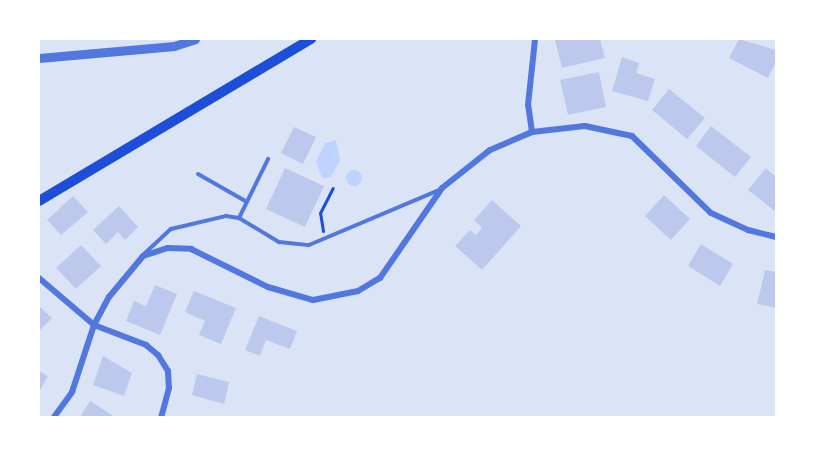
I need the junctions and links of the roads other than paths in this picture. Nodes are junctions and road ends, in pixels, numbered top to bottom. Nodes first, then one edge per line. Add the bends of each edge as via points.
1 (195, 39) edge
2 (311, 39) edge
3 (535, 39) edge
4 (39, 58) edge
5 (532, 132) junction
6 (268, 159) dead end
7 (198, 174) dead end
8 (442, 188) junction
9 (39, 201) edge
10 (247, 202) junction
11 (239, 218) junction
12 (776, 237) edge
13 (143, 256) junction
14 (39, 278) edge
15 (94, 325) junction
16 (54, 417) edge
17 (161, 417) edge

1 - 4 street via 174,46
2 - 9 main road
3 - 5 street via 528,105
5 - 8 street via 490,150
5 - 12 street via 585,126 632,136 711,213
6 - 10 lane
7 - 10 lane
8 - 11 lane via 309,245 279,242
8 - 13 street via 380,278 358,291 331,298 313,300 268,287 191,249 168,248
10 - 11 lane
11 - 13 lane via 198,219 171,229
13 - 15 street via 109,297
14 - 15 street
15 - 16 street via 72,392
15 - 17 street via 146,345 158,355 168,371 169,388

